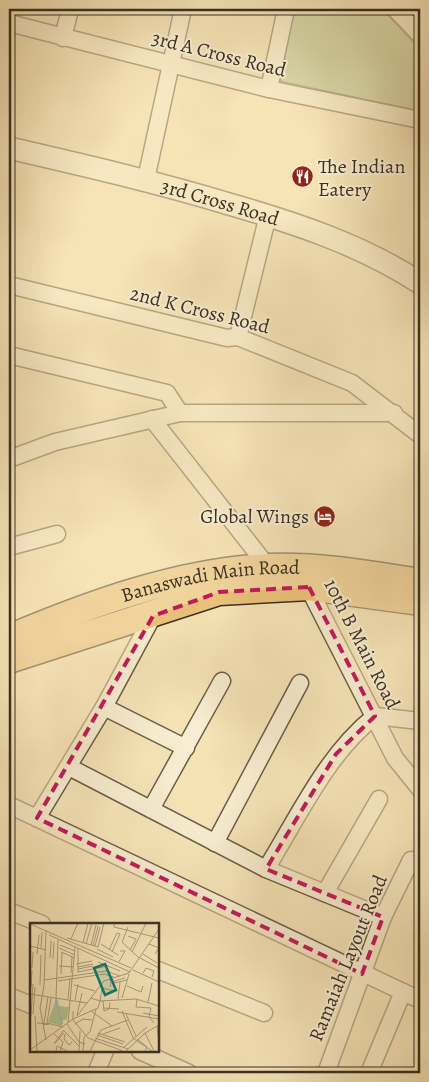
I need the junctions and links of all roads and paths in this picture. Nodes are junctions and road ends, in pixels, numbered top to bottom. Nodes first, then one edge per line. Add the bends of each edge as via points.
1 (70, 9) edge
2 (183, 9) edge
3 (286, 9) edge
4 (395, 9) edge
5 (9, 23) edge
6 (420, 35) edge
7 (63, 38) junction
8 (171, 65) junction
9 (269, 89) junction
10 (420, 120) edge
11 (9, 148) edge
12 (146, 179) junction
13 (268, 215) junction
14 (420, 283) edge
15 (9, 285) edge
16 (238, 337) junction
17 (9, 355) edge
18 (394, 413) junction
19 (180, 414) junction
20 (152, 419) junction
21 (420, 434) edge
22 (9, 459) edge
23 (58, 534) dead end
24 (9, 547) edge
25 (268, 567) junction
26 (304, 577) junction
27 (420, 582) edge
28 (420, 602) edge
29 (153, 616) junction
30 (9, 638) edge
31 (9, 660) edge
32 (222, 681) dead end
33 (300, 683) dead end
34 (104, 707) junction
35 (375, 716) junction
36 (420, 721) edge
37 (186, 748) junction
38 (69, 767) junction
39 (420, 789) edge
40 (379, 799) dead end
41 (9, 805) edge
42 (151, 809) junction
43 (37, 818) junction
44 (215, 843) junction
45 (411, 860) dead end
46 (266, 869) junction
47 (325, 893) junction
48 (9, 911) edge
49 (383, 917) junction
50 (39, 923) edge
51 (159, 970) edge
52 (362, 974) junction
53 (403, 992) junction
54 (9, 996) edge
55 (420, 1000) edge
56 (30, 1005) edge
57 (264, 1013) dead end
58 (105, 1052) edge
59 (142, 1052) edge
60 (96, 1073) edge
61 (189, 1073) edge
62 (326, 1073) edge
63 (369, 1073) edge

1 - 7 street
2 - 8 street
3 - 9 street
4 - 6 street
5 - 7 street, 3rd A Cross Road
7 - 8 street, 3rd A Cross Road
8 - 9 street, 3rd A Cross Road
8 - 12 street
9 - 10 street, 3rd A Cross Road
11 - 12 street, 3rd Cross Road
12 - 13 street, 3rd Cross Road
13 - 14 street, 3rd Cross Road via 359,248
13 - 16 street
15 - 16 street, 2nd K Cross Road via 227,338
16 - 18 street, 2nd K Cross Road via 352,383
17 - 19 street via 167,393
18 - 19 street
18 - 21 street, 2nd K Cross Road
19 - 20 street
20 - 22 street via 55,442
20 - 25 street
23 - 24 street
25 - 26 main road, Banaswadi Main Road
25 - 30 main road, Banaswadi Main Road via 215,572 154,587 65,615
26 - 27 main road, Banaswadi Main Road
26 - 28 main road, Banaswadi Main Road
26 - 29 main road, Banaswadi Main Road via 219,592
26 - 35 street, 10th B Main Road
29 - 31 main road, Banaswadi Main Road
29 - 34 street
32 - 37 street
33 - 44 street
34 - 37 street
34 - 38 street
35 - 36 street
35 - 39 street, 10th B Main Road via 395,758
35 - 46 street via 356,731 336,754
37 - 42 street
38 - 42 street
38 - 43 street
40 - 47 street
41 - 43 street
42 - 44 street
43 - 52 street
44 - 46 street
45 - 49 street, Ramaiah Layout Road
46 - 47 street
47 - 49 street
48 - 50 street
49 - 52 street, Ramaiah Layout Road
51 - 57 street
52 - 53 street
52 - 62 street, Ramaiah Layout Road
53 - 55 street
53 - 63 street
54 - 56 street
58 - 60 street
59 - 61 street

